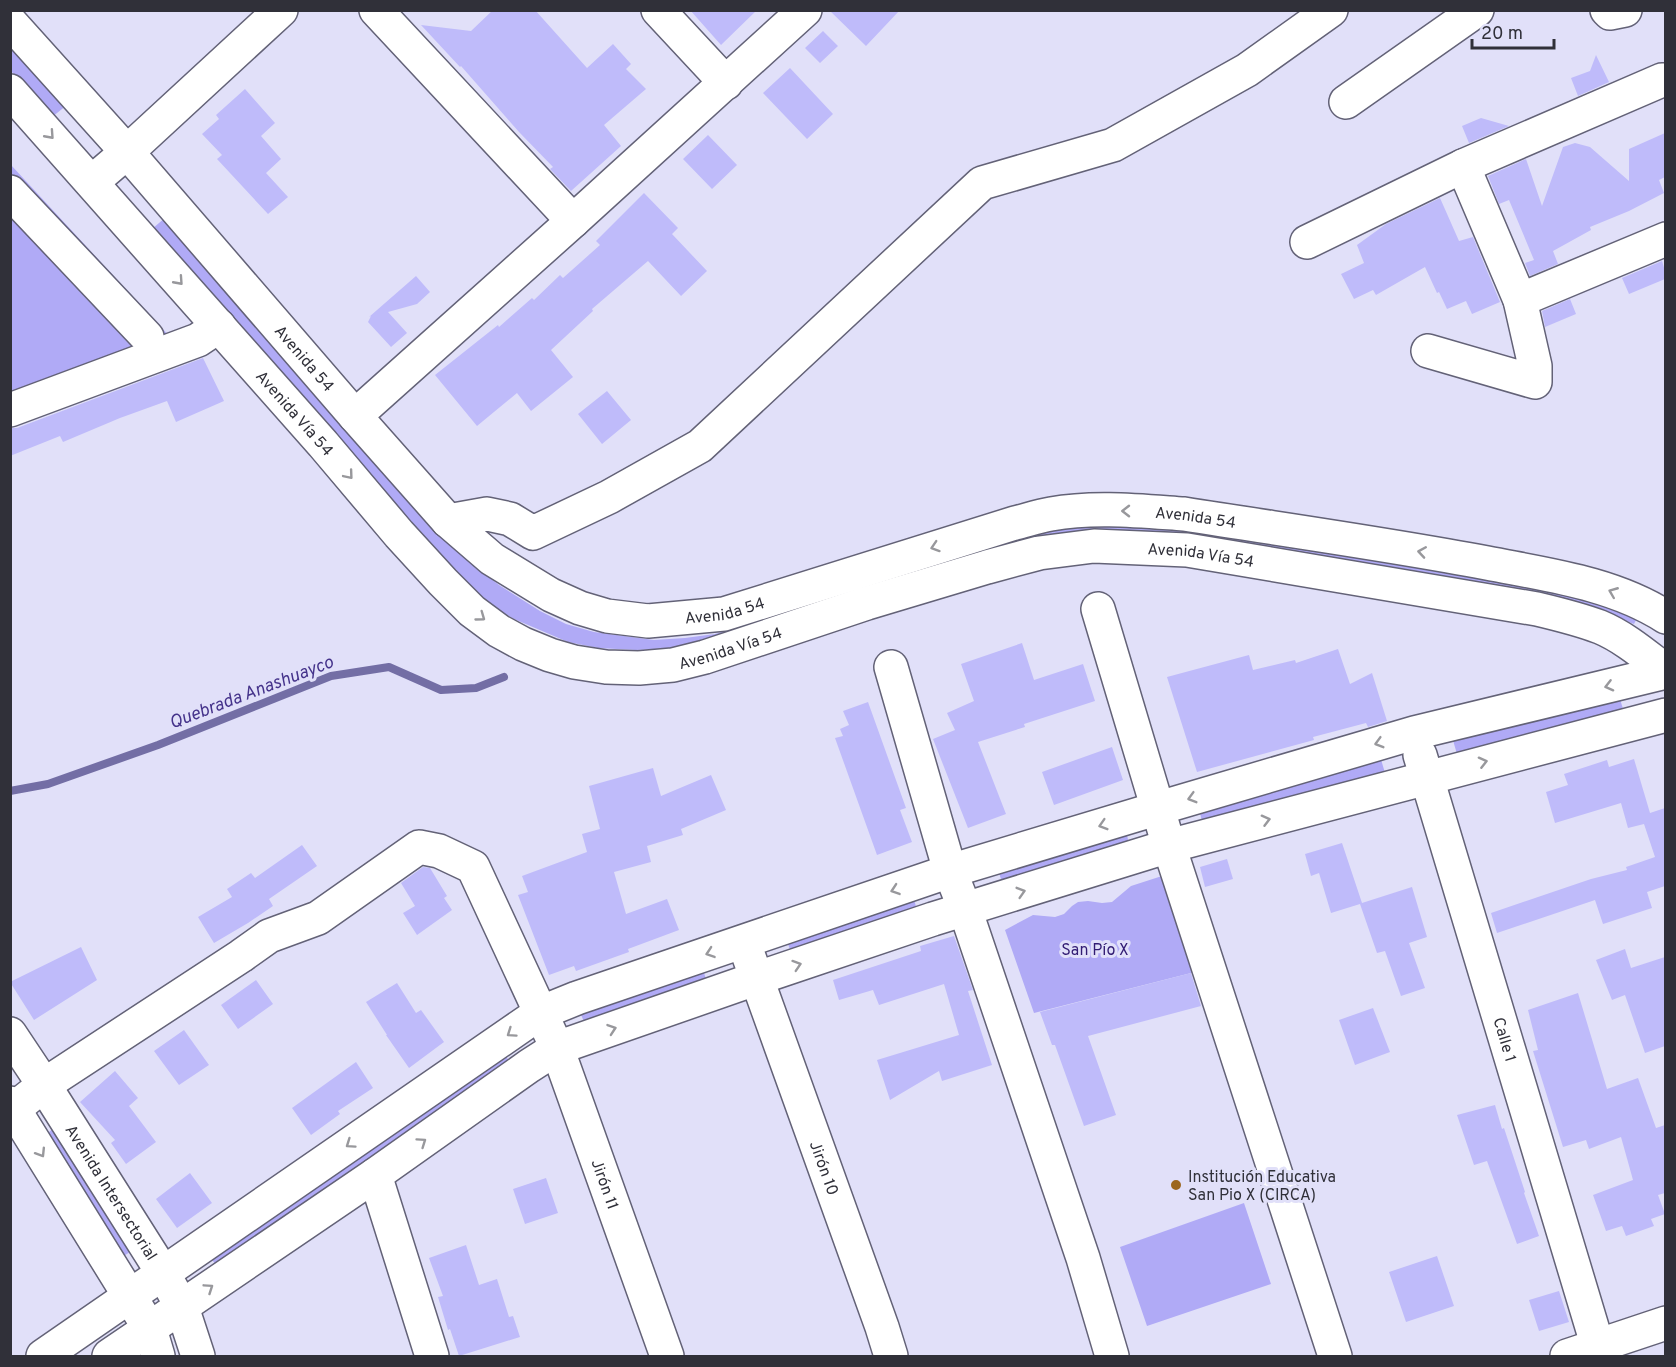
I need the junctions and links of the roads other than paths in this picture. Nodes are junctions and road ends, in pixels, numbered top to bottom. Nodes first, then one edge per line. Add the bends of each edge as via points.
1 (281, 10) edge
2 (376, 10) edge
3 (658, 10) edge
4 (805, 10) edge
5 (1331, 10) edge
6 (1477, 10) edge
7 (1607, 10) edge
8 (1625, 10) edge
9 (10, 22) edge
10 (1665, 80) edge
11 (726, 83) junction
12 (10, 91) edge
13 (1346, 102) dead end
14 (127, 152) junction
15 (1463, 166) junction
16 (92, 182) junction
17 (10, 192) edge
18 (573, 221) junction
19 (1665, 239) edge
20 (1307, 242) dead end
21 (1520, 300) junction
22 (219, 326) junction
23 (147, 337) dead end
24 (1428, 351) dead end
25 (10, 410) edge
26 (355, 416) junction
27 (448, 521) junction
28 (1098, 609) dead end
29 (1665, 617) edge
30 (891, 667) dead end
31 (1665, 672) edge
32 (1665, 715) edge
33 (1414, 733) junction
34 (1426, 777) junction
35 (1158, 808) junction
36 (1169, 846) junction
37 (950, 871) junction
38 (965, 909) junction
39 (744, 941) junction
40 (755, 979) junction
41 (540, 1013) junction
42 (10, 1034) edge
43 (557, 1048) junction
44 (44, 1085) junction
45 (12, 1108) edge
46 (375, 1175) junction
47 (163, 1273) junction
48 (130, 1298) junction
49 (182, 1307) junction
50 (1665, 1323) edge
51 (154, 1343) edge
52 (1598, 1347) junction
53 (43, 1356) edge
54 (109, 1356) edge
55 (198, 1356) edge
56 (432, 1356) edge
57 (667, 1356) edge
58 (891, 1356) edge
59 (1112, 1356) edge
60 (1335, 1356) edge
61 (1567, 1356) edge

1 - 14 street
2 - 18 street
3 - 11 street
4 - 11 street
5 - 27 street via 1247,70 1113,146 982,183 699,446 609,497 534,533 510,519 488,514
6 - 13 street
7 - 8 street
9 - 14 street, Avenida 54
10 - 15 street
11 - 18 street
12 -> 16 street, Avenida Vía 54
14 - 16 street
14 - 26 street, Avenida 54
15 - 20 street
15 - 21 street
16 -> 22 street, Avenida Vía 54
17 - 23 street
18 - 26 street
19 - 21 street
21 - 24 street via 1535,382
22 - 25 street via 198,340
22 -> 31 street, Avenida Vía 54 via 399,534 472,611 523,644 574,662 606,667 673,665 987,567 1039,553 1094,546 1187,550 1537,609 1602,628 1631,644
26 - 27 street, Avenida 54
29 -> 27 street, Avenida 54 via 1601,587 1447,556 1184,514 1090,511 1052,514 1015,523 724,614 648,621 607,616 551,595 492,559
28 - 35 street
30 - 37 street
31 -> 33 street
34 -> 32 street
33 - 34 street, Calle 1
33 -> 35 street
36 -> 34 street
34 - 52 street, Calle 1
35 - 36 street
35 -> 37 street
38 -> 36 street
36 - 60 street
37 - 38 street
37 -> 39 street
40 -> 38 street
38 - 59 street via 1083,1258
39 - 40 street, Jirón 10
39 -> 41 street
43 -> 40 street
40 - 58 street, Jirón 10
41 - 43 street, Jirón 11
41 - 44 street, Jirón 11 via 473,867 439,851 419,847 318,918 269,936
41 -> 47 street
42 - 44 street, Avenida Intersectorial
46 -> 43 street
43 - 57 street, Jirón 11
44 - 45 street
44 - 47 street, Avenida Intersectorial
45 -> 48 street
49 -> 46 street
46 - 56 street
47 - 48 street
47 - 49 street, Avenida Intersectorial
48 - 51 street
48 - 53 street
49 - 51 street
49 - 55 street, Avenida Intersectorial
50 - 52 street
51 - 54 street
52 - 61 street

